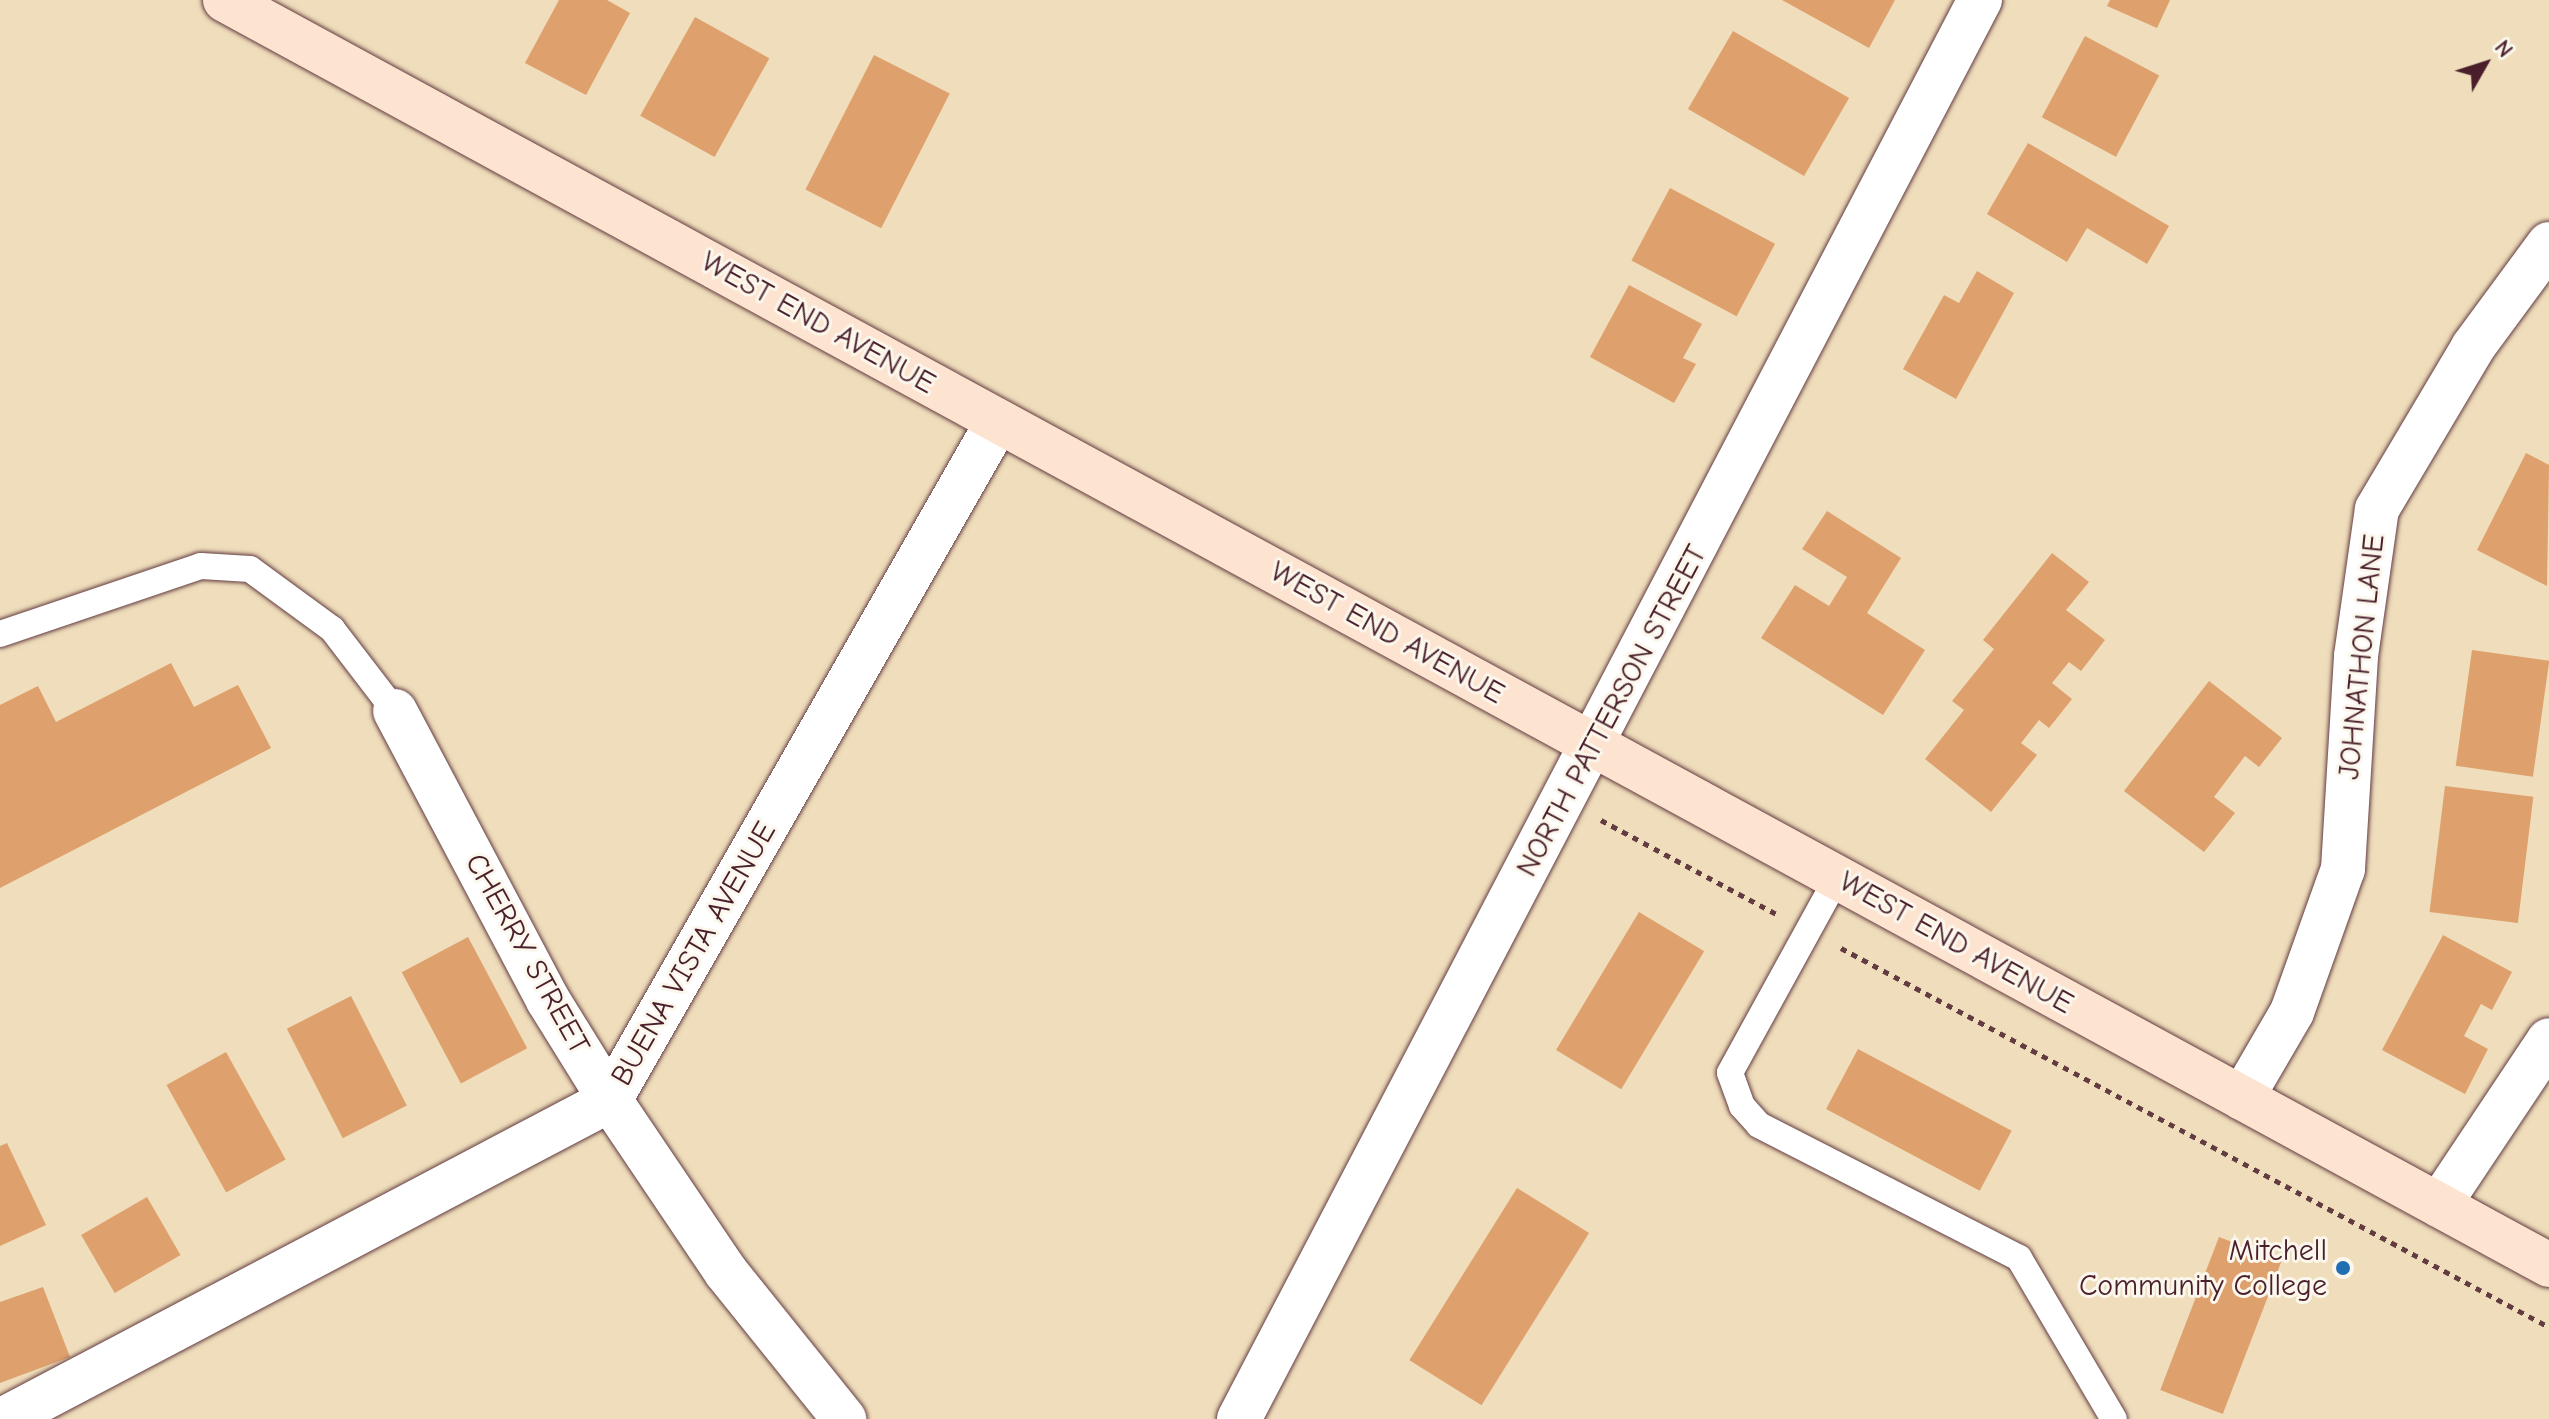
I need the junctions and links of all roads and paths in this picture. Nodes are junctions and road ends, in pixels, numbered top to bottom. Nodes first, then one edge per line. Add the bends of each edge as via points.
1 (225, 0) edge
2 (1980, 0) edge
3 (2549, 244) edge
4 (998, 421) junction
5 (0, 634) edge
6 (395, 711) joint
7 (1595, 747) junction
8 (1591, 815) dead end
9 (1837, 878) junction
10 (1806, 930) junction
11 (2549, 1040) edge
12 (2242, 1098) junction
13 (610, 1100) junction
14 (2439, 1205) junction
15 (2549, 1265) edge
16 (2549, 1327) edge
17 (4, 1419) edge
18 (844, 1419) edge
19 (1239, 1419) edge
20 (2114, 1419) edge

1 - 4 main road, WEST END AVENUE
2 - 7 street, NORTH PATTERSON STREET
3 - 12 street, JOHNATHON LANE via 2473,347 2377,509 2356,656 2343,869 2292,1012
4 - 7 main road, WEST END AVENUE
4 - 13 street, BUENA VISTA AVENUE
5 - 6 lane via 201,566 250,569 332,629
6 - 13 street, CHERRY STREET via 548,1000
7 - 9 main road, WEST END AVENUE
7 - 19 street, NORTH PATTERSON STREET
8 - 10 path
9 - 10 lane
9 - 12 main road, WEST END AVENUE
10 - 16 path
10 - 20 lane via 1730,1073 1742,1106 1759,1125 2019,1258
11 - 14 street
12 - 14 main road, WEST END AVENUE
13 - 17 street, BUENA VISTA AVENUE
13 - 18 street, CHERRY STREET via 726,1272
14 - 15 main road, WEST END AVENUE

